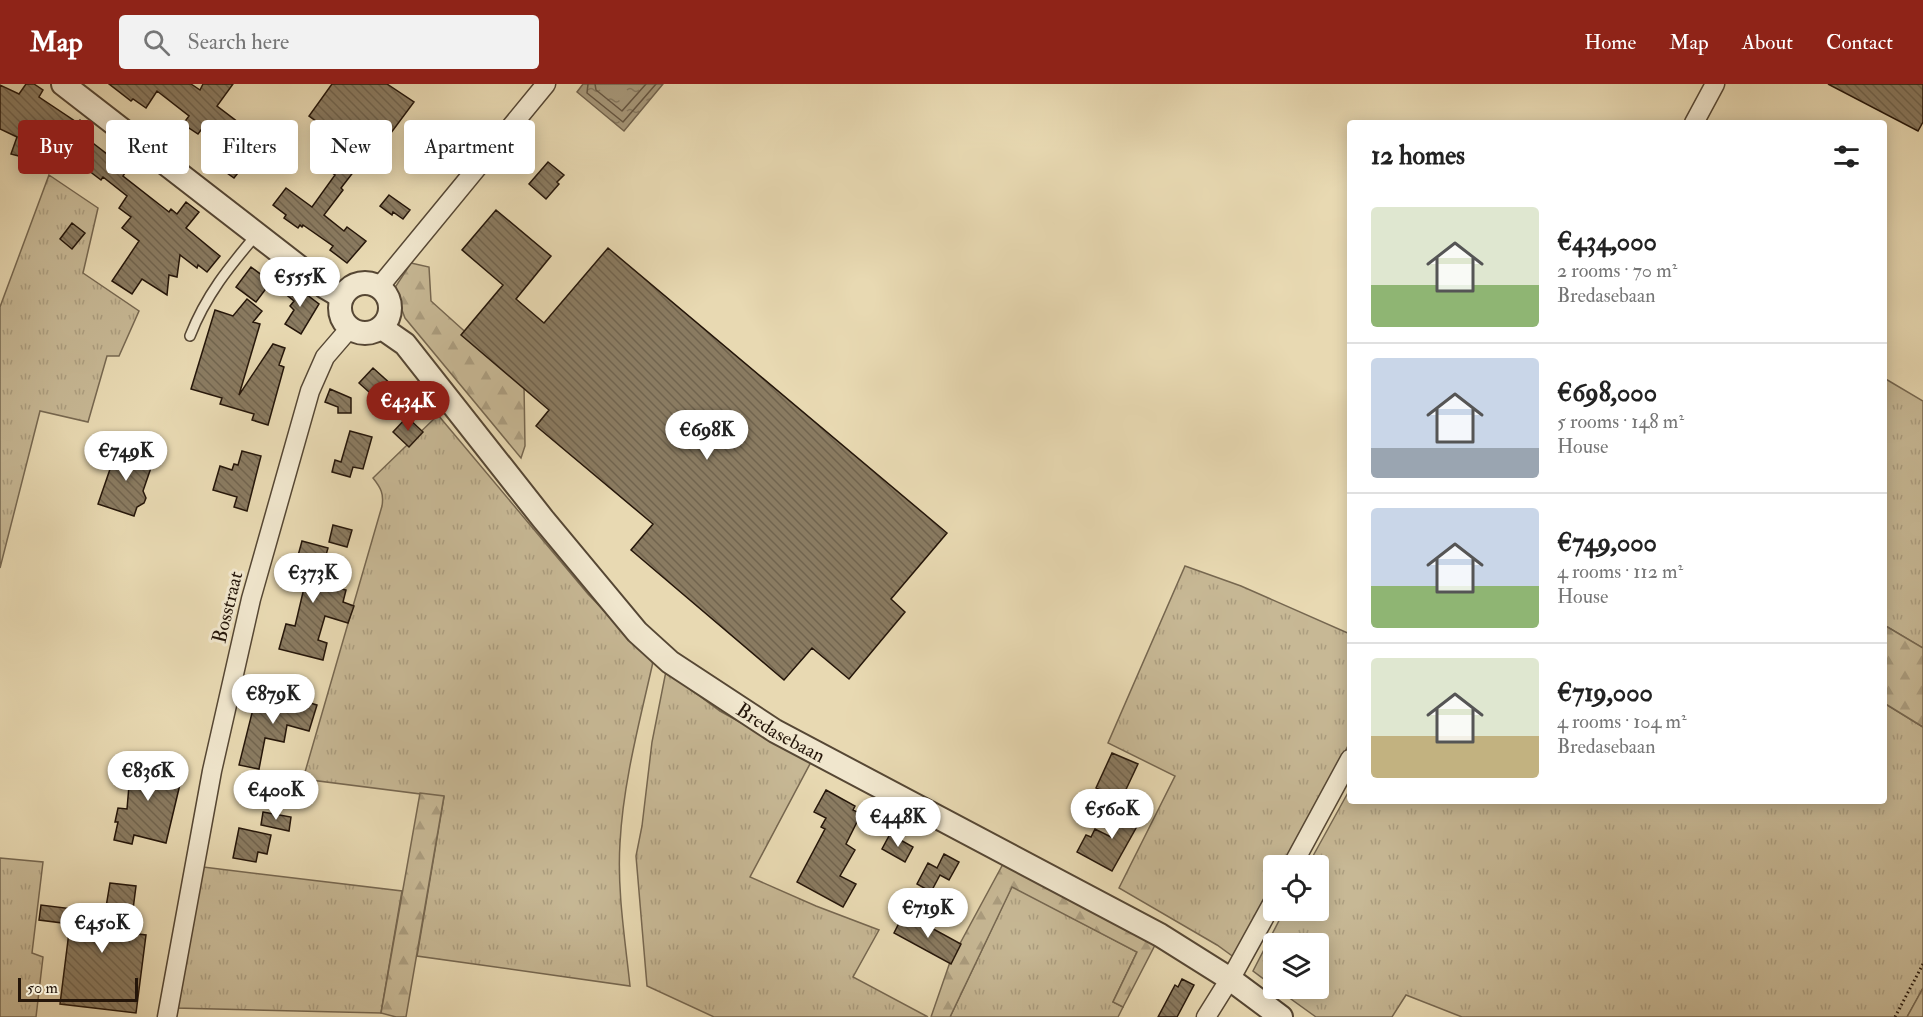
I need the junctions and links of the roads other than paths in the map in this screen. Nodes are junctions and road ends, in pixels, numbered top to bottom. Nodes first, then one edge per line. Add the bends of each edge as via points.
1 (63, 84) edge
2 (546, 84) edge
3 (1715, 84) edge
4 (1696, 120) edge
5 (257, 234) junction
6 (380, 286) junction
7 (342, 297) junction
8 (350, 328) junction
9 (382, 328) junction
10 (190, 336) dead end
11 (1347, 765) edge
12 (1298, 855) edge
13 (1263, 920) edge
14 (1230, 979) junction
15 (167, 1017) edge
16 (1206, 1017) edge
17 (1281, 1017) edge

1 - 5 street
2 - 6 street
3 - 4 street
5 - 7 street
5 - 10 lane via 211,293
6 - 7 street via 357,284
6 - 9 street via 391,304
7 - 8 street via 342,320
8 - 9 street via 360,333
8 - 15 street, Bosstraat via 325,357 309,391 251,599 212,771
9 - 14 street, Bredasebaan via 405,344 637,632 670,662 775,731 1160,935
11 - 12 street
13 - 14 street
14 - 16 street
14 - 17 street, Bredasebaan

